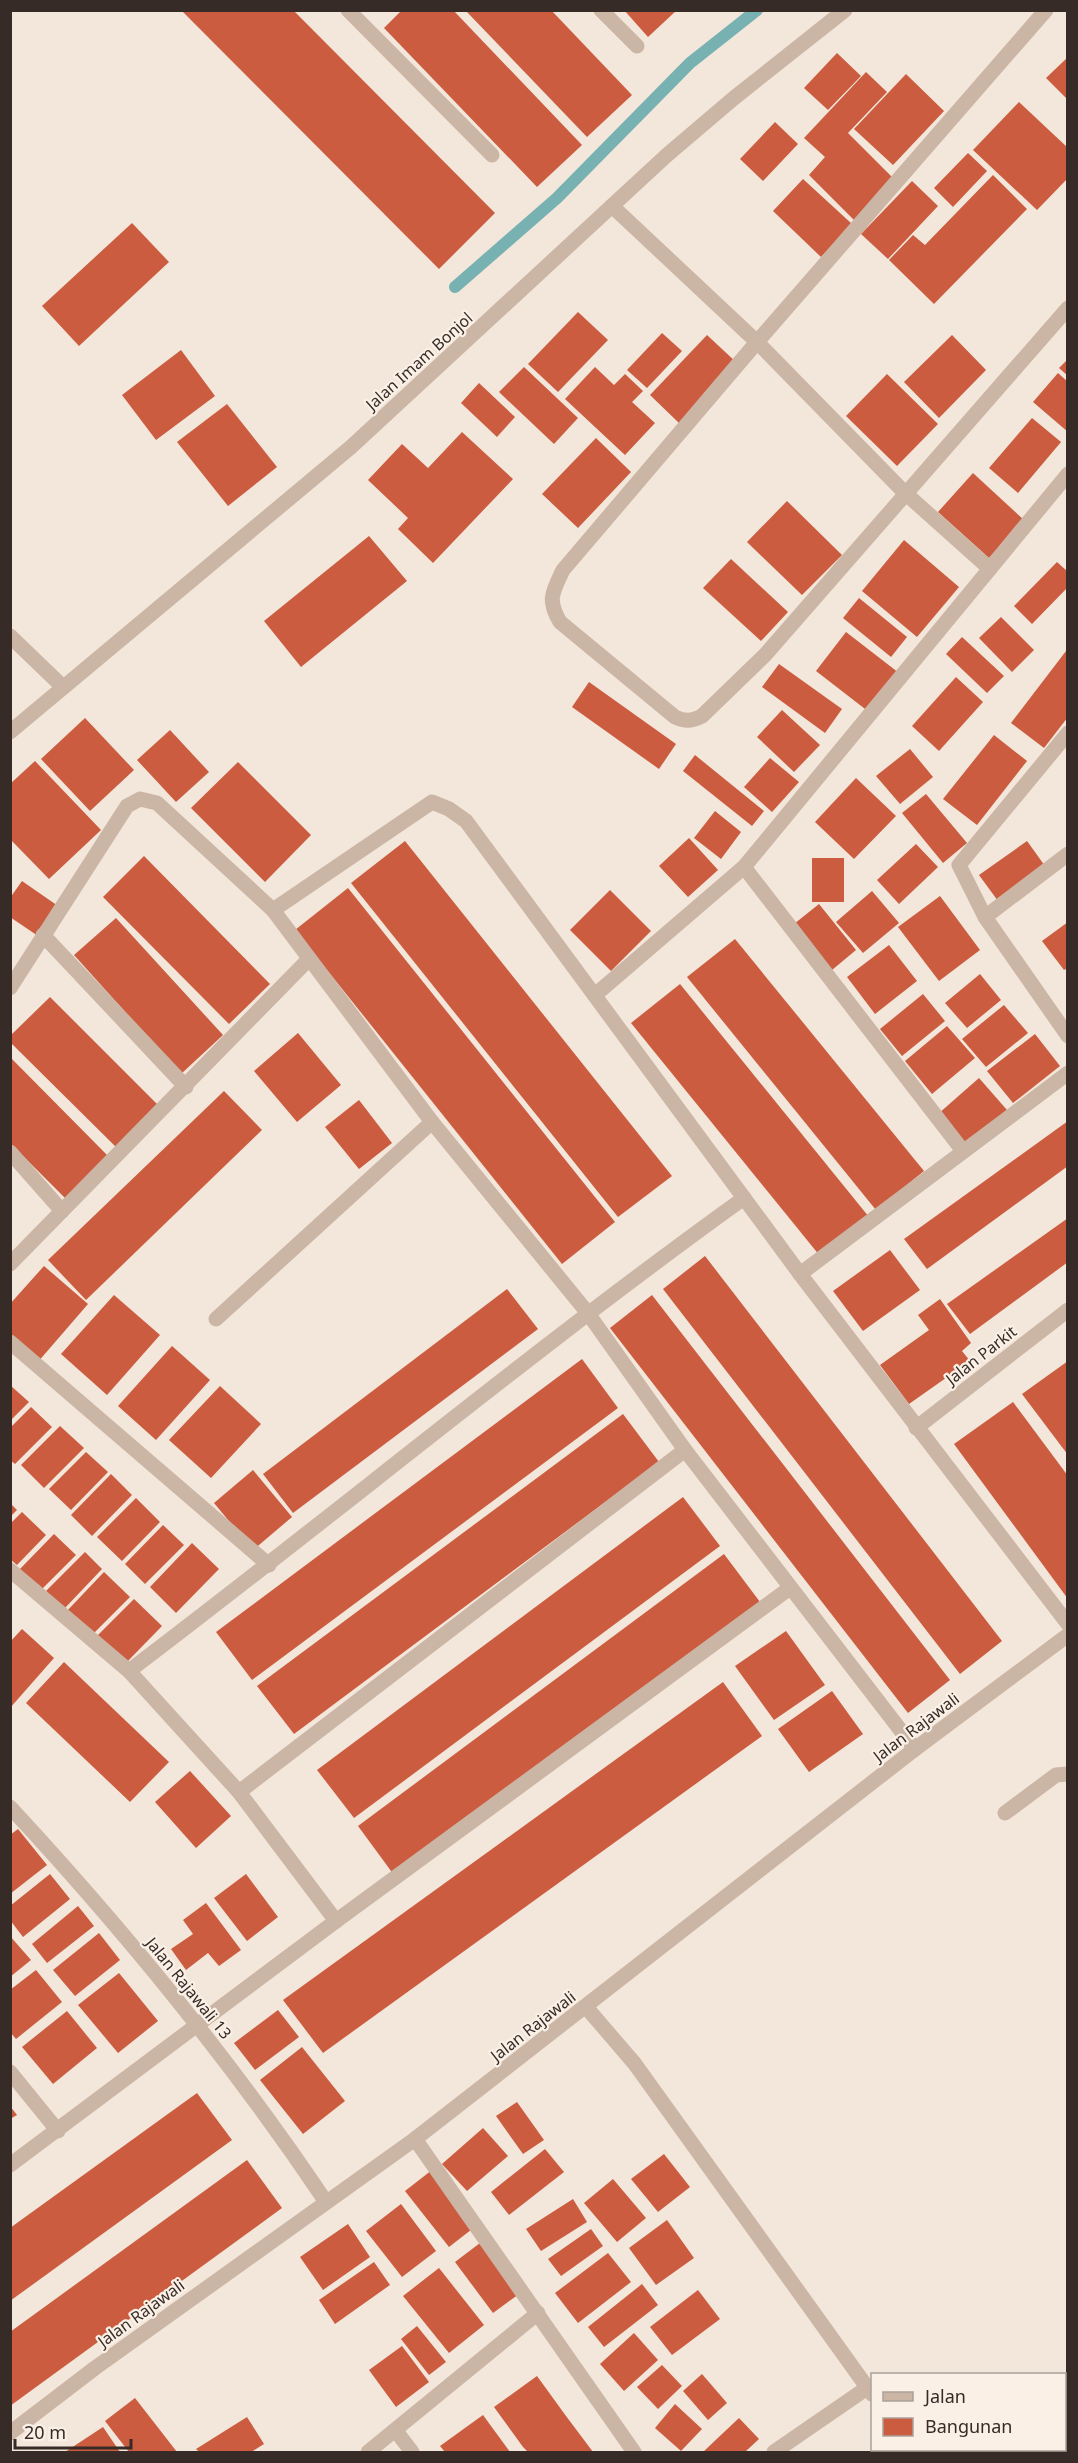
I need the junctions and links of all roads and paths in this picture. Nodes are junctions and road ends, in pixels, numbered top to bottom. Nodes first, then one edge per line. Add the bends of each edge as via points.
1 (348, 10) edge
2 (601, 10) edge
3 (845, 10) edge
4 (1046, 10) edge
5 (637, 46) dead end
6 (492, 155) dead end
7 (612, 206) junction
8 (1068, 308) edge
9 (757, 342) junction
10 (1068, 474) edge
11 (904, 492) junction
12 (990, 568) junction
13 (10, 636) edge
14 (63, 687) junction
15 (10, 732) edge
16 (1068, 733) edge
17 (1068, 854) edge
18 (744, 867) junction
19 (273, 910) junction
20 (985, 917) junction
21 (43, 935) junction
22 (308, 960) junction
23 (10, 988) edge
24 (595, 994) junction
25 (1068, 1036) edge
26 (1068, 1073) edge
27 (186, 1087) junction
28 (432, 1122) junction
29 (963, 1151) junction
30 (10, 1152) edge
31 (744, 1198) junction
32 (62, 1211) junction
33 (10, 1264) edge
34 (800, 1274) junction
35 (1068, 1310) edge
36 (587, 1312) junction
37 (216, 1319) dead end
38 (10, 1342) edge
39 (916, 1428) junction
40 (685, 1450) junction
41 (269, 1565) junction
42 (11, 1572) edge
43 (790, 1588) junction
44 (1068, 1624) edge
45 (1068, 1635) edge
46 (129, 1671) junction
47 (915, 1749) junction
48 (1068, 1774) edge
49 (239, 1792) junction
50 (10, 1807) edge
51 (1005, 1813) dead end
52 (336, 1921) junction
53 (586, 2007) junction
54 (198, 2026) junction
55 (10, 2072) edge
56 (58, 2131) junction
57 (415, 2139) junction
58 (10, 2165) edge
59 (326, 2202) junction
60 (538, 2313) junction
61 (870, 2391) edge
62 (396, 2431) junction
63 (10, 2433) edge
64 (368, 2452) edge
65 (412, 2452) edge
66 (634, 2452) edge
67 (774, 2452) edge

1 - 6 street
2 - 5 street
3 - 7 street, Jalan Imam Bonjol via 734,98
4 - 9 street
7 - 9 street
7 - 14 street, Jalan Imam Bonjol via 351,447
8 - 11 street
9 - 11 street
9 - 11 street via 563,570 553,590 551,606 560,622 675,717 693,721 765,655
10 - 12 street
11 - 12 street
12 - 18 street
13 - 14 street
14 - 15 street, Jalan Imam Bonjol
16 - 20 street via 960,862
17 - 20 street
18 - 24 street
18 - 29 street
19 - 21 street via 157,803 140,799 127,807
19 - 22 street
19 - 24 street via 432,802 466,821
20 - 25 street
21 - 23 street
21 - 27 street
22 - 27 street
22 - 28 street
24 - 31 street
26 - 29 street
27 - 32 street
28 - 36 street
28 - 37 street
29 - 34 street
30 - 32 street
31 - 34 street
31 - 36 street
32 - 33 street
34 - 39 street
35 - 39 street, Jalan Parkit
36 - 40 street
36 - 41 street
38 - 41 street
39 - 44 street
40 - 43 street
40 - 49 street
41 - 46 street
42 - 46 street
43 - 47 street
43 - 52 street
45 - 47 street, Jalan Rajawali
46 - 49 street
47 - 53 street, Jalan Rajawali
48 - 51 street via 1056,1775
49 - 52 street
50 - 54 street, Jalan Rajawali 13 via 64,1865
52 - 54 street
53 - 57 street, Jalan Rajawali
53 - 61 street via 635,2064
54 - 56 street
54 - 59 street, Jalan Rajawali 13 via 269,2117
55 - 56 street
56 - 58 street
57 - 59 street, Jalan Rajawali
57 - 60 street
59 - 63 street, Jalan Rajawali
60 - 62 street
60 - 66 street
61 - 67 street
62 - 64 street
62 - 65 street

